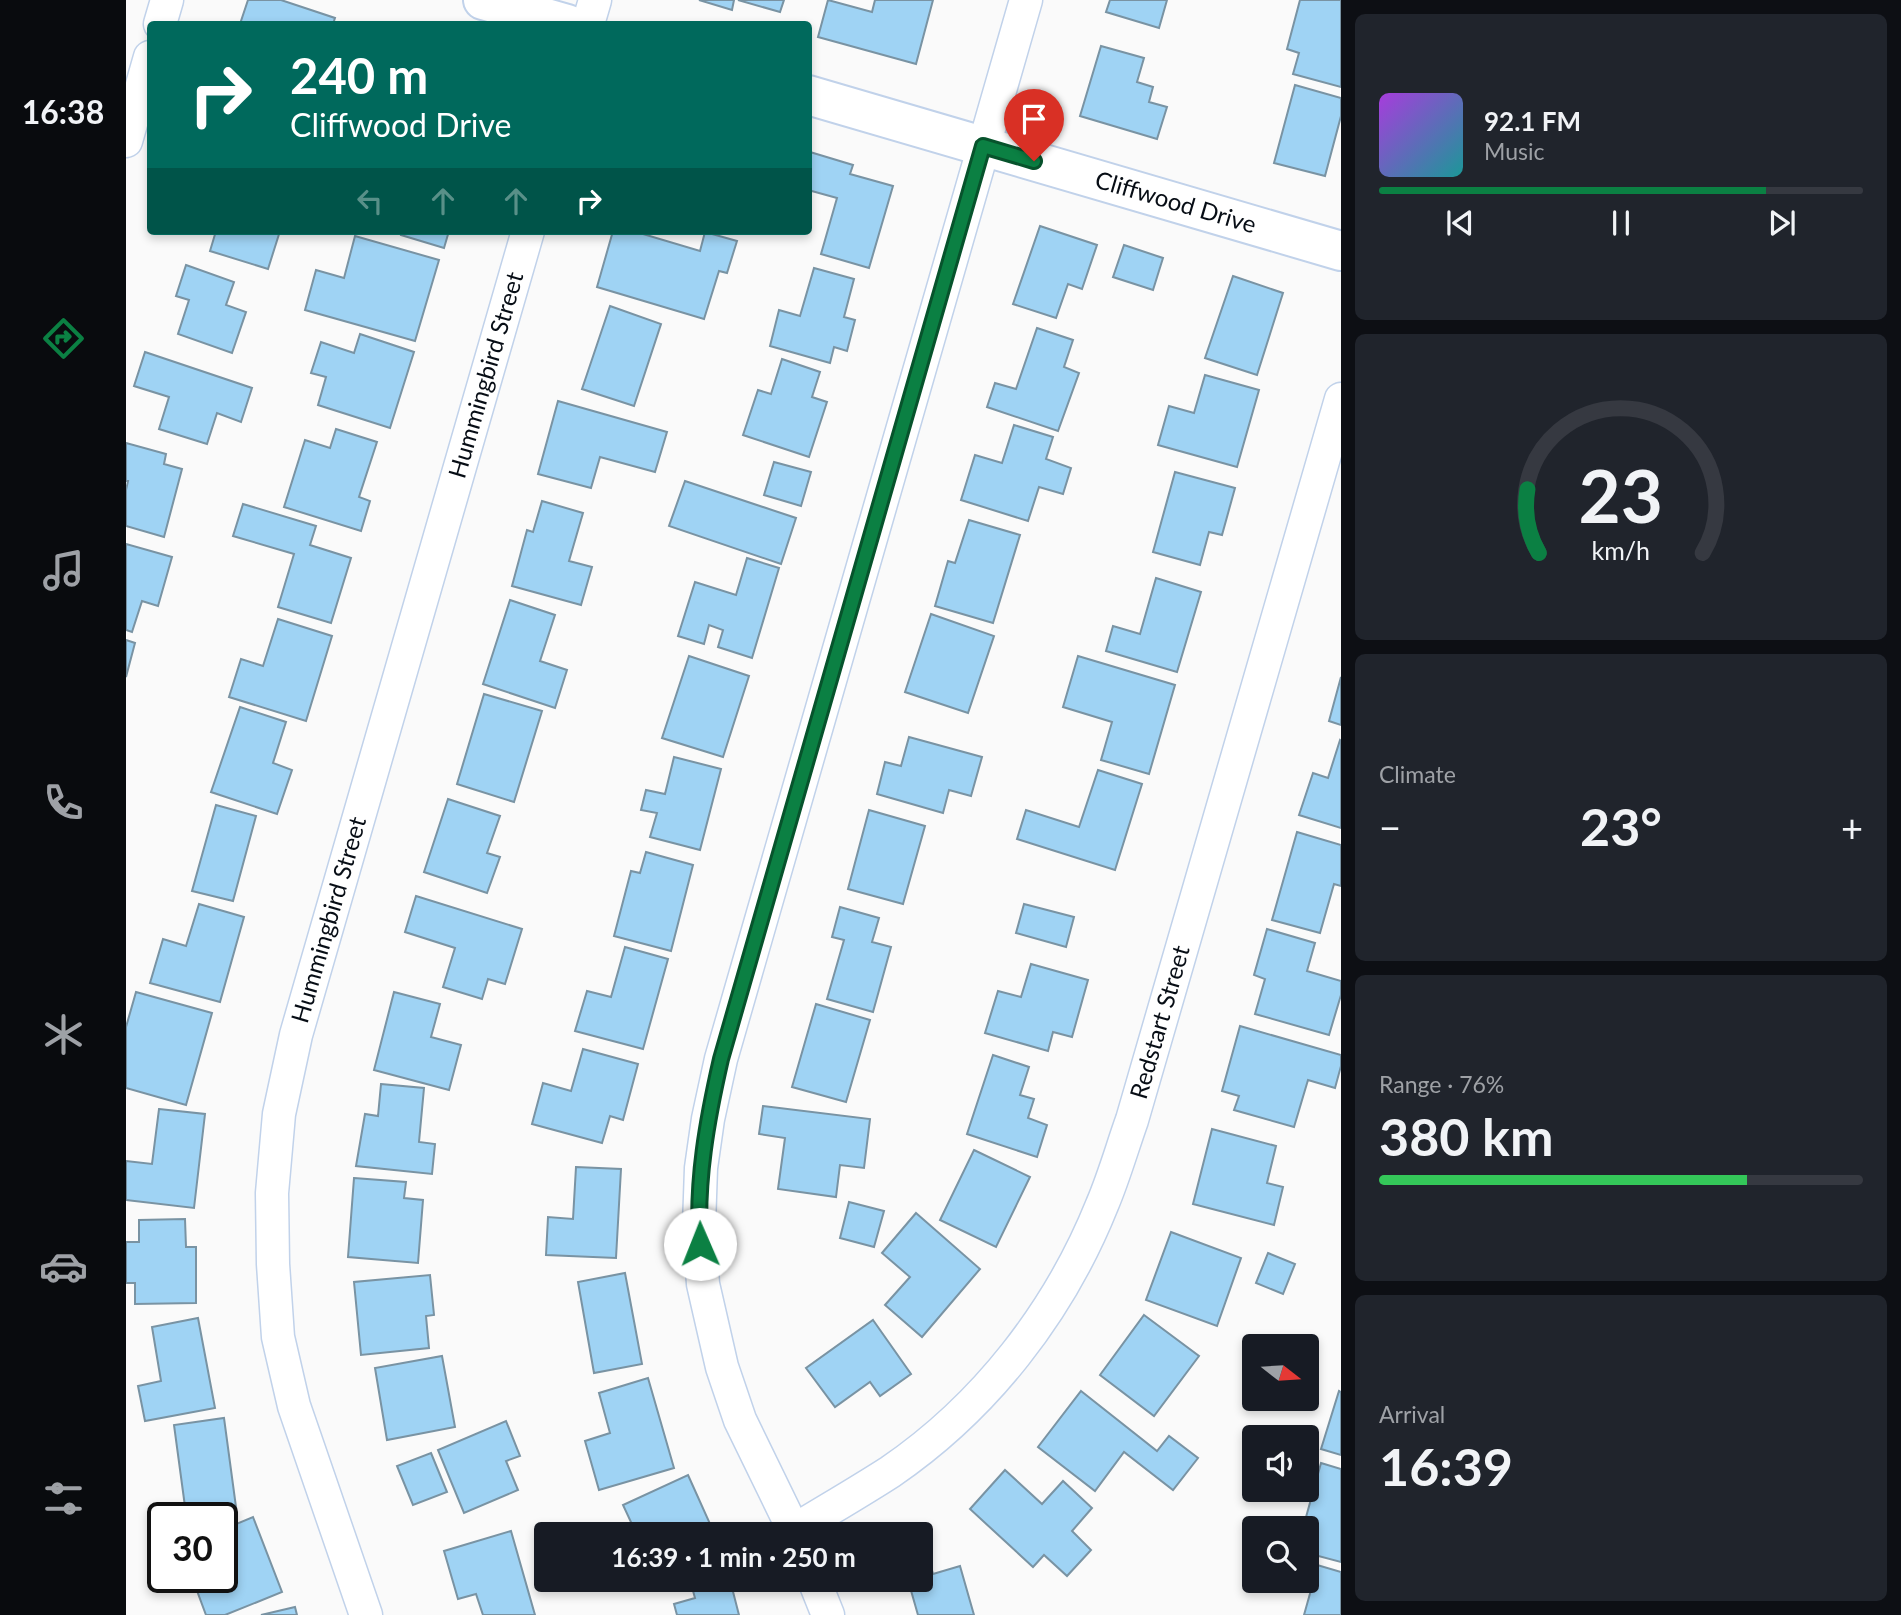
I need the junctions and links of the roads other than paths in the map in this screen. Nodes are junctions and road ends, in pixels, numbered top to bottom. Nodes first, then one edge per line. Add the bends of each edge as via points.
1 (167, 0) edge
2 (483, 0) edge
3 (595, 0) edge
4 (1026, 0) edge
5 (161, 21) edge
6 (556, 21) edge
7 (589, 21) edge
8 (147, 68) edge
9 (812, 96) edge
10 (126, 141) edge
11 (983, 146) junction
12 (527, 235) edge
13 (1341, 251) edge
14 (1341, 399) edge
15 (791, 1522) edge
16 (813, 1522) edge
17 (819, 1592) edge
18 (366, 1615) edge
19 (828, 1615) edge

1 - 5 street
2 - 6 street
3 - 7 street
4 - 11 street
8 - 10 street
9 - 11 street, Cliffwood Drive
11 - 13 street, Cliffwood Drive
11 - 15 street via 721,1059 701,1168 703,1283 722,1367 740,1420
12 - 18 street, Hummingbird Street via 296,1035 279,1114 272,1192 278,1337 294,1406
14 - 16 street, Redstart Street via 1132,1120 1075,1264 1045,1316 1009,1364 951,1423 891,1471
17 - 19 street

